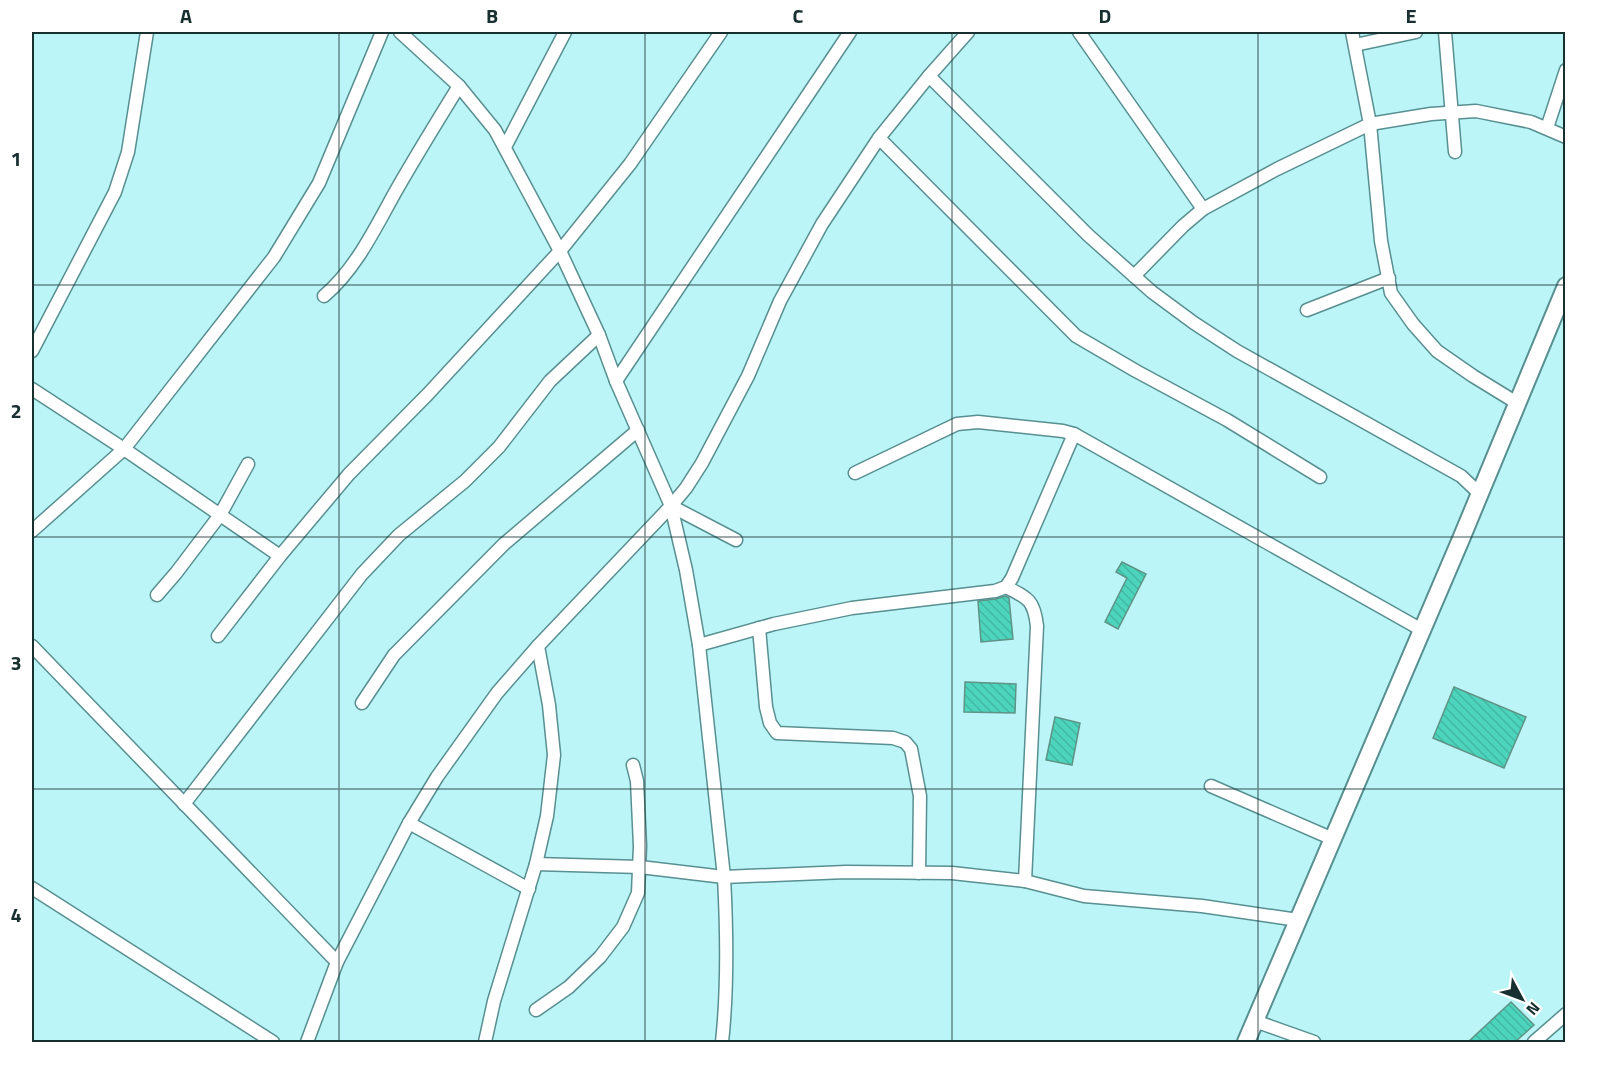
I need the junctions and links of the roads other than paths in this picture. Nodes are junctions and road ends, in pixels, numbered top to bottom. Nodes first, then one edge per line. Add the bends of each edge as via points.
1 (147, 32) edge
2 (382, 32) edge
3 (400, 32) edge
4 (566, 32) edge
5 (721, 32) edge
6 (850, 32) edge
7 (968, 32) edge
8 (1079, 32) edge
9 (1352, 32) edge
10 (1416, 32) edge
11 (1445, 32) edge
12 (1355, 45) junction
13 (1566, 70) edge
14 (929, 76) junction
15 (459, 86) junction
16 (1452, 113) junction
17 (1370, 124) junction
18 (1547, 128) junction
19 (1566, 137) edge
20 (879, 138) junction
21 (505, 147) junction
22 (1455, 152) dead end
23 (1203, 209) junction
24 (560, 251) junction
25 (1134, 276) junction
26 (1389, 278) junction
27 (1566, 286) edge
28 (324, 296) dead end
29 (1562, 309) edge
30 (1307, 310) dead end
31 (599, 335) junction
32 (32, 351) edge
33 (616, 381) junction
34 (32, 389) edge
35 (1517, 404) junction
36 (638, 430) junction
37 (1074, 434) junction
38 (124, 449) junction
39 (248, 464) dead end
40 (855, 472) dead end
41 (1320, 477) dead end
42 (1480, 494) junction
43 (671, 506) junction
44 (220, 515) junction
45 (32, 531) edge
46 (735, 540) dead end
47 (280, 556) junction
48 (1006, 587) junction
49 (157, 595) dead end
50 (759, 628) junction
51 (1422, 630) junction
52 (218, 636) dead end
53 (699, 645) junction
54 (32, 646) edge
55 (538, 646) junction
56 (362, 703) dead end
57 (633, 765) dead end
58 (1211, 786) dead end
59 (184, 804) junction
60 (409, 823) junction
61 (1333, 839) junction
62 (536, 864) junction
63 (640, 867) junction
64 (919, 873) junction
65 (724, 877) junction
66 (1025, 881) junction
67 (32, 888) edge
68 (529, 889) junction
69 (1298, 920) junction
70 (337, 962) junction
71 (536, 1010) dead end
72 (1566, 1014) edge
73 (1255, 1021) junction
74 (273, 1042) edge
75 (307, 1042) edge
76 (485, 1042) edge
77 (722, 1042) edge
78 (1246, 1042) edge
79 (1314, 1042) edge
80 (1534, 1042) edge

1 - 32 street via 128,152 116,192
2 - 38 street via 319,183 274,257
3 - 15 street
4 - 21 street
5 - 24 street via 630,164
6 - 33 street
7 - 14 street
8 - 23 street
9 - 12 street
10 - 12 street
11 - 16 street
12 - 17 street
13 - 18 street
14 - 20 street
14 - 25 street
15 - 21 street
15 - 28 street via 365,244 339,283
16 - 17 street
16 - 18 street via 1476,111
16 - 22 street
17 - 23 street
17 - 26 street via 1381,241
18 - 19 street
20 - 41 street via 1076,336
20 - 43 street via 822,224 702,463
21 - 24 street
23 - 25 street
24 - 31 street
24 - 47 street via 349,474
25 - 42 street via 1211,334 1461,476
26 - 30 street
26 - 35 street via 1391,293 1437,351
27 - 29 street
29 - 35 street
31 - 33 street
31 - 59 street via 550,381 499,447 465,481 399,535 362,574
33 - 36 street
34 - 38 street
35 - 42 street
36 - 43 street
36 - 56 street via 504,544 394,655
37 - 40 street via 978,422 957,424
37 - 48 street
37 - 51 street
38 - 44 street
38 - 45 street
39 - 44 street
42 - 51 street
43 - 46 street
43 - 53 street
43 - 55 street
44 - 47 street
44 - 49 street
47 - 52 street
48 - 50 street via 852,608
48 - 66 street via 1027,598 1035,610 1037,626
50 - 53 street
50 - 64 street via 766,707 777,732 893,738 905,742 910,749 920,796
51 - 61 street
53 - 65 street
54 - 59 street
55 - 60 street via 497,693
55 - 62 street via 554,755 547,816
57 - 63 street
58 - 61 street
59 - 70 street
60 - 68 street
60 - 70 street
61 - 69 street
62 - 63 street
62 - 68 street
63 - 65 street
63 - 71 street via 638,892 623,927 569,987
64 - 65 street
64 - 66 street
65 - 77 street via 727,955
66 - 69 street via 1084,896 1202,906
67 - 74 street
68 - 76 street
69 - 73 street
70 - 75 street
72 - 80 street
73 - 78 street
73 - 79 street

